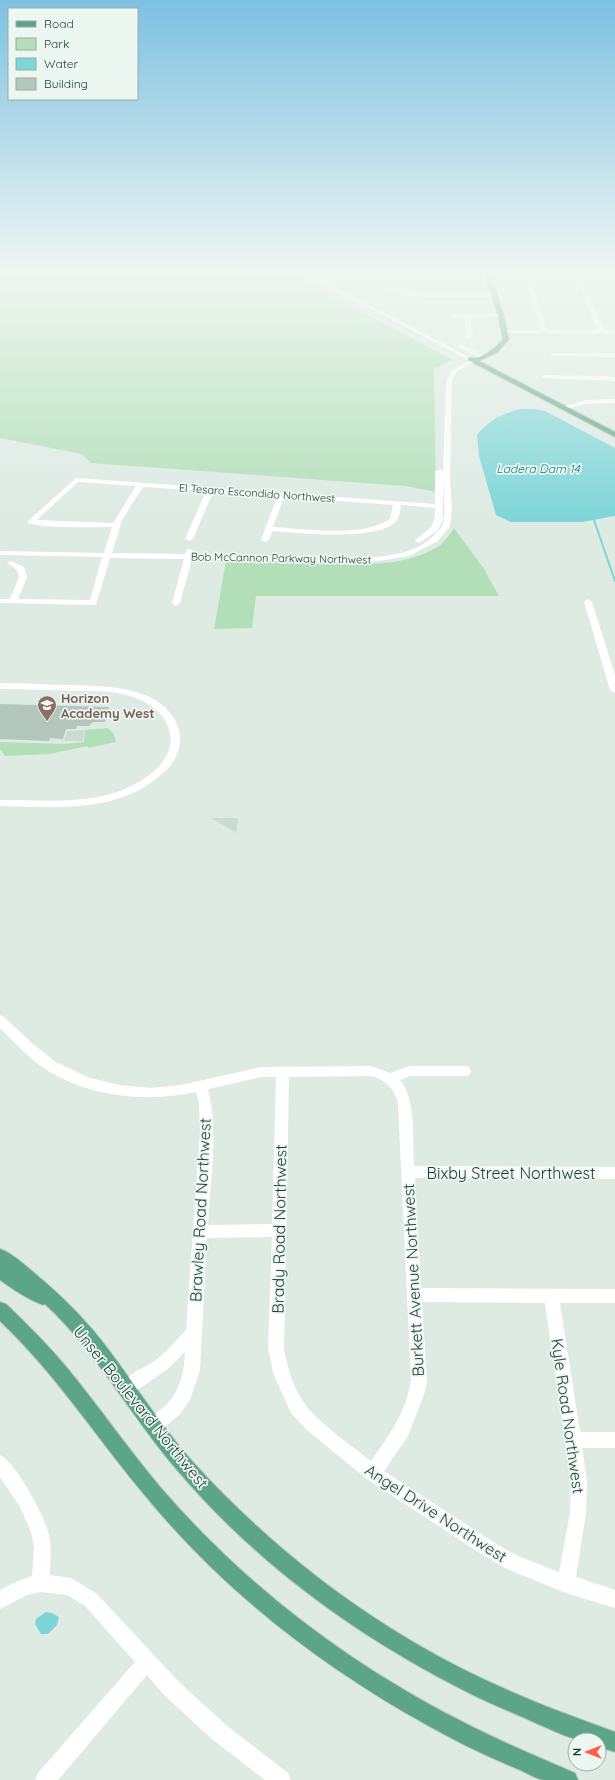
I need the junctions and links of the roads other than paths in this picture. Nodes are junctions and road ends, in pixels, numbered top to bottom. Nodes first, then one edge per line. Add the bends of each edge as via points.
1 (463, 355) edge
2 (483, 356) joint
3 (472, 360) junction
4 (544, 378) dead end
5 (615, 380) edge
6 (535, 384) dead end
7 (615, 388) edge
8 (615, 401) edge
9 (571, 403) junction
10 (564, 408) junction
11 (588, 412) dead end
12 (615, 435) edge
13 (140, 485) junction
14 (210, 490) junction
15 (281, 495) junction
16 (397, 503) junction
17 (439, 506) junction
18 (116, 525) junction
19 (269, 529) junction
20 (188, 539) dead end
21 (265, 540) dead end
22 (0, 547) edge
23 (0, 552) edge
24 (108, 552) junction
25 (189, 554) junction
26 (11, 563) dead end
27 (0, 601) edge
28 (13, 601) junction
29 (588, 602) dead end
30 (176, 603) dead end
31 (0, 686) edge
32 (615, 690) edge
33 (0, 803) edge
34 (0, 1020) edge
35 (283, 1071) junction
36 (465, 1071) dead end
37 (390, 1078) junction
38 (201, 1087) junction
39 (408, 1172) junction
40 (615, 1173) edge
41 (279, 1230) junction
42 (200, 1232) junction
43 (0, 1256) edge
44 (0, 1271) edge
45 (415, 1294) junction
46 (551, 1295) junction
47 (615, 1296) edge
48 (54, 1303) junction
49 (0, 1310) edge
50 (193, 1333) junction
51 (285, 1386) joint
52 (127, 1389) junction
53 (154, 1425) junction
54 (573, 1440) junction
55 (615, 1440) edge
56 (0, 1463) edge
57 (373, 1473) junction
58 (40, 1583) junction
59 (566, 1584) junction
60 (615, 1599) edge
61 (0, 1600) edge
62 (147, 1662) junction
63 (615, 1742) edge
64 (274, 1778) edge
65 (45, 1780) edge
66 (568, 1780) edge

1 - 3 street
2 - 3 main road
2 - 6 main road
3 - 10 main road
3 - 17 street, Bob McCannon Parkway Northwest via 452,369 442,381
3 - 25 street, Bob McCannon Parkway Northwest via 455,370 449,381 446,479 448,519 441,533 430,542 406,554 365,560
4 - 5 street
5 - 7 street via 612,383
8 - 9 street
9 - 10 street
9 - 11 main road
10 - 12 main road
13 - 14 street, El Tesaro Escondido Northwest
13 - 18 street via 120,514
13 - 18 street, El Tesaro Escondido Northwest via 76,480 31,522
14 - 15 street, El Tesaro Escondido Northwest
14 - 20 street
15 - 16 street, El Tesaro Escondido Northwest
15 - 19 street
16 - 17 street, El Tesaro Escondido Northwest
16 - 19 street via 392,521 382,528 365,532
17 - 25 street, Bob McCannon Parkway Northwest via 439,519 428,535 410,545 385,552
18 - 24 street
19 - 21 street
22 - 24 street, Bob McCannon Parkway Northwest
23 - 24 street, Bob McCannon Parkway Northwest
24 - 25 street, Bob McCannon Parkway Northwest
24 - 28 street via 93,603
25 - 30 street
26 - 28 street via 21,569 23,577
27 - 28 street
29 - 32 street
31 - 33 street via 108,689 135,694 157,705 167,715 175,732 175,745 166,765 154,777 119,796 82,803
34 - 38 street via 50,1065 90,1084 119,1090 150,1092
35 - 37 street via 371,1071
35 - 38 street via 253,1073
35 - 41 street, Brady Road Northwest
36 - 37 street via 410,1071
37 - 39 street, Burkett Avenue Northwest via 403,1098
38 - 42 street, Brawley Road Northwest via 207,1131
39 - 40 street, Bixby Street Northwest
39 - 45 street, Burkett Avenue Northwest
41 - 42 street
41 - 51 street, Brady Road Northwest via 276,1348
42 - 50 street, Brawley Road Northwest
43 - 48 main road, Unser Boulevard Northwest
44 - 48 main road via 23,1287
45 - 46 street
45 - 57 street, Burkett Avenue Northwest via 419,1367 417,1395 407,1424
46 - 47 street
46 - 54 street, Kyle Road Northwest
48 - 52 main road, Unser Boulevard Northwest via 99,1351
49 - 66 main road via 53,1363 154,1493 185,1527 233,1575 291,1625 376,1686 421,1713 512,1758
50 - 52 street via 163,1364
50 - 53 street, Brawley Road Northwest via 192,1370 184,1394 174,1408
51 - 57 street, Angel Drive Northwest via 309,1421
52 - 53 main road, Unser Boulevard Northwest
53 - 63 main road, Unser Boulevard Northwest via 184,1465 244,1527 314,1587 352,1615 424,1660 481,1690 528,1711
54 - 55 street
54 - 59 street, Kyle Road Northwest via 579,1480 579,1502
56 - 58 street via 39,1529 42,1555
57 - 59 street, Angel Drive Northwest via 492,1551 529,1570
58 - 61 street via 24,1587
58 - 62 street via 59,1584 81,1592
59 - 60 street, Angel Drive Northwest
62 - 64 street via 172,1690
62 - 65 street

